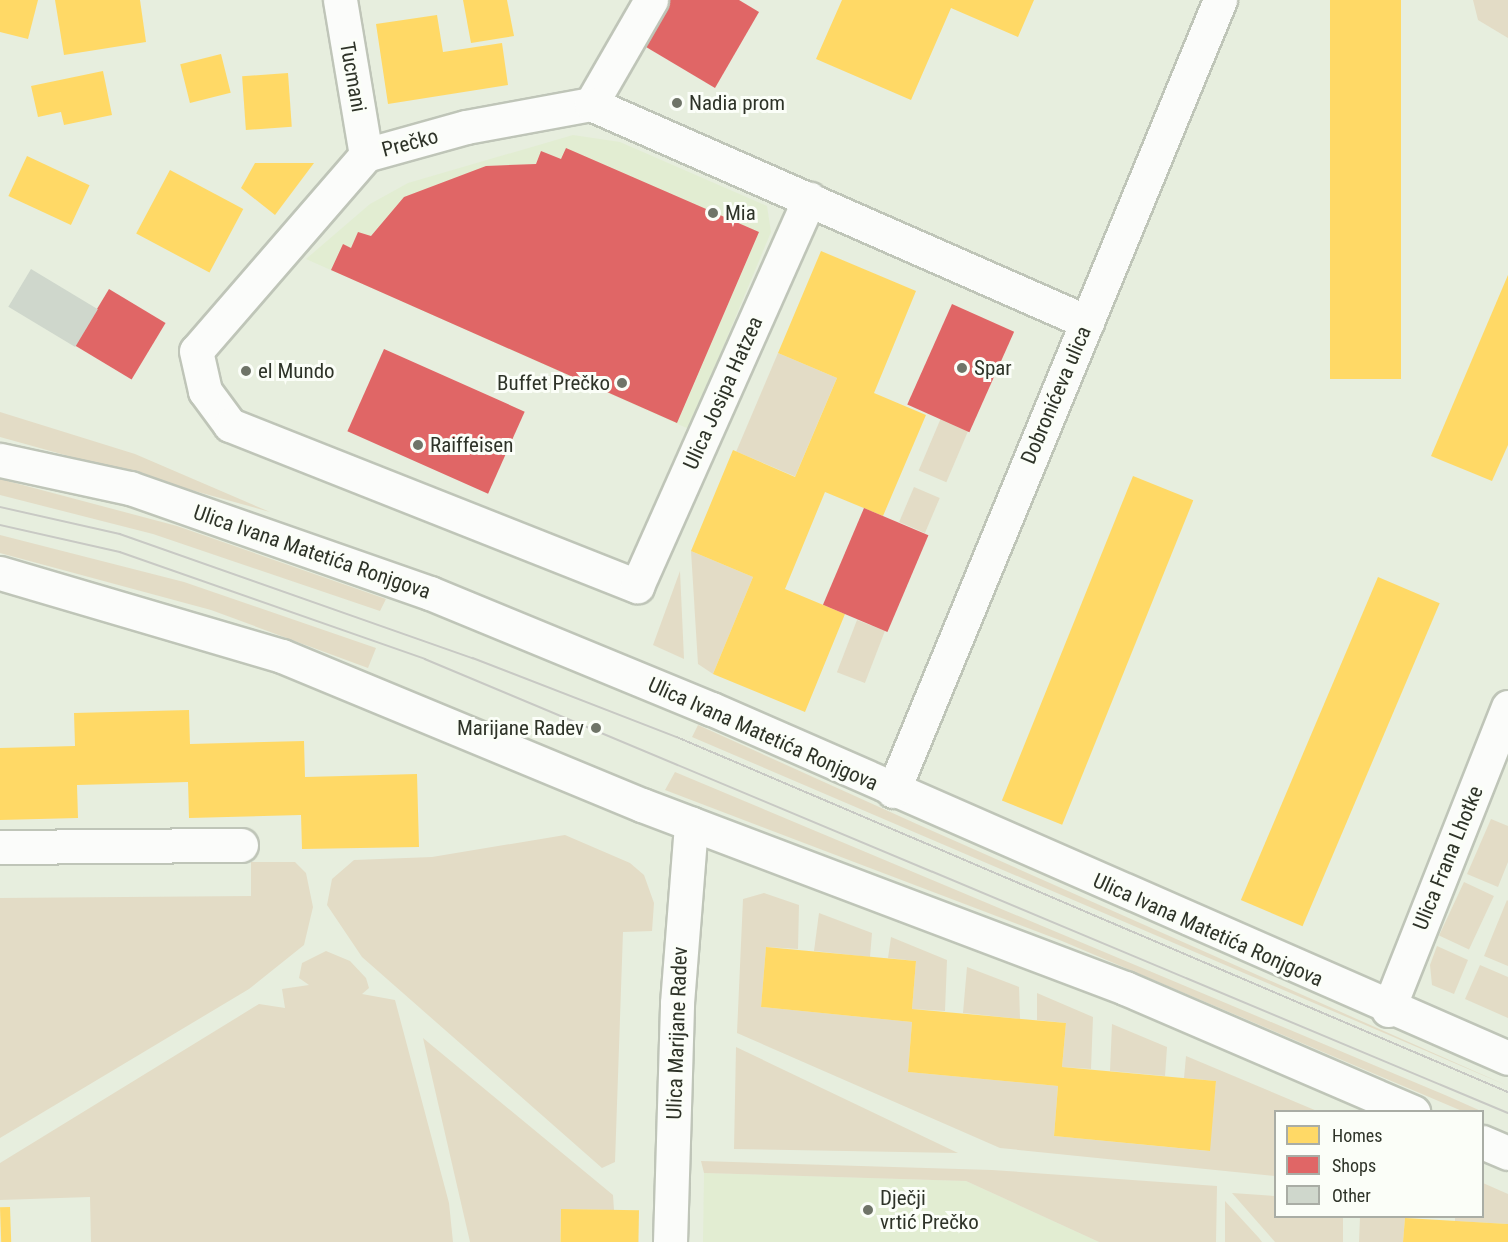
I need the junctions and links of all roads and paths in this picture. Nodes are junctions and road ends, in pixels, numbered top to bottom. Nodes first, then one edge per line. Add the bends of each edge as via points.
1 (340, 0) edge
2 (651, 0) edge
3 (1220, 0) edge
4 (591, 104) junction
5 (366, 155) junction
6 (809, 199) junction
7 (1087, 322) junction
8 (0, 460) edge
9 (0, 573) edge
10 (637, 586) joint
11 (1508, 706) edge
12 (893, 791) junction
13 (691, 824) junction
14 (241, 844) dead end
15 (0, 847) edge
16 (1388, 1010) junction
17 (1508, 1058) edge
18 (1408, 1110) edge
19 (1484, 1143) edge
20 (1508, 1153) edge
21 (670, 1242) edge

1 - 5 street, Tucmani
2 - 4 street
3 - 7 street, Dobronićeva ulica
4 - 5 street, Prečko via 466,128
4 - 6 street
5 - 10 street, Prečko via 196,351 205,391 230,425
6 - 7 street
6 - 10 street, Ulica Josipa Hatzea
7 - 12 street, Dobronićeva ulica
8 - 12 street, Ulica Ivana Matetića Ronjgova via 130,488 430,593
9 - 13 street via 282,656
11 - 16 street, Ulica Frana Lhotke
12 - 16 street, Ulica Ivana Matetića Ronjgova
13 - 18 street via 1125,988
13 - 21 street, Ulica Marijane Radev via 677,1003
14 - 15 street
16 - 17 street, Ulica Ivana Matetića Ronjgova
19 - 20 street

